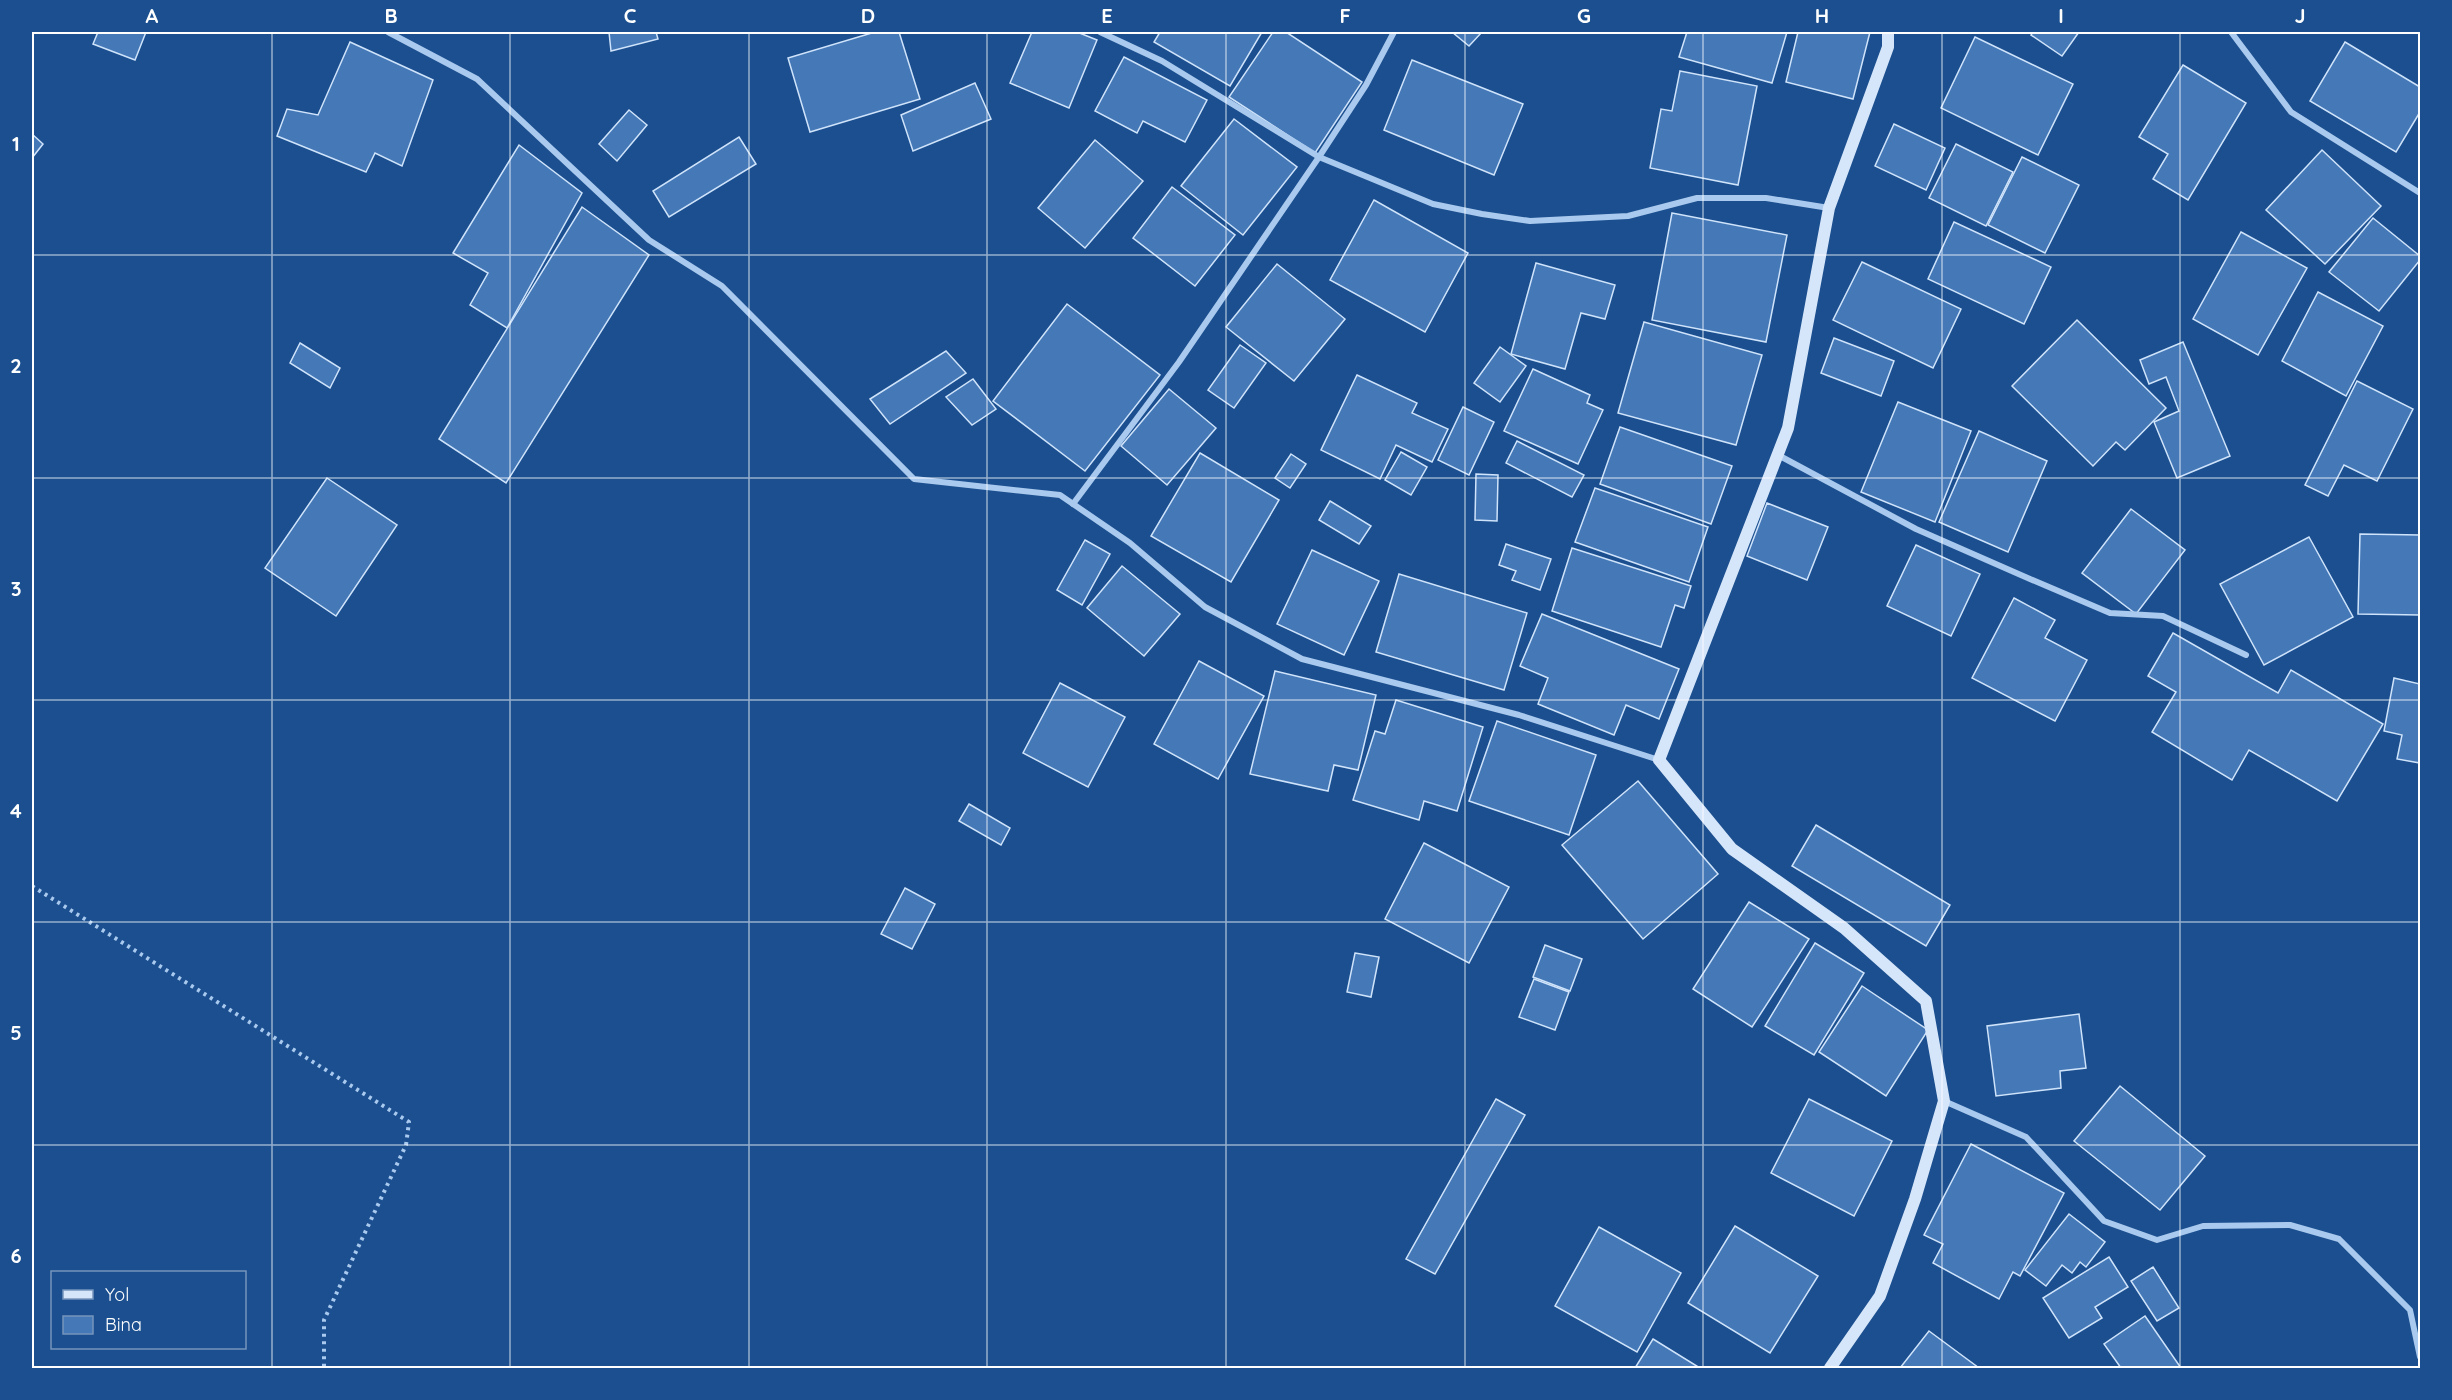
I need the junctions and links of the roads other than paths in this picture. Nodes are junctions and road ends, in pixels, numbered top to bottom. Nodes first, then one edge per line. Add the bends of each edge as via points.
1 (388, 32) edge
2 (1100, 32) edge
3 (1394, 32) edge
4 (1888, 32) edge
5 (2231, 32) edge
6 (1318, 157) junction
7 (2421, 193) edge
8 (1829, 208) junction
9 (1777, 454) junction
10 (1073, 504) junction
11 (2246, 655) dead end
12 (1659, 760) junction
13 (1944, 1101) junction
14 (2421, 1357) edge
15 (1830, 1368) edge

1 - 10 street via 477,79 649,240 723,286 914,479 1060,495
2 - 6 street via 1162,61
3 - 6 street via 1366,86
4 - 8 street via 1888,47
5 - 7 street via 2291,112
6 - 8 street via 1433,204 1530,221 1628,216 1697,198 1766,198
6 - 10 street via 1179,362
8 - 9 street via 1788,428
9 - 11 street via 1916,529 2040,583 2110,613 2163,616
9 - 12 street
10 - 12 street via 1130,543 1205,607 1302,659 1519,715
12 - 13 street via 1732,849 1844,928 1926,1002
13 - 14 street via 2026,1137 2104,1221 2157,1240 2203,1226 2290,1225 2339,1239 2410,1310
13 - 15 street via 1915,1199 1880,1296

